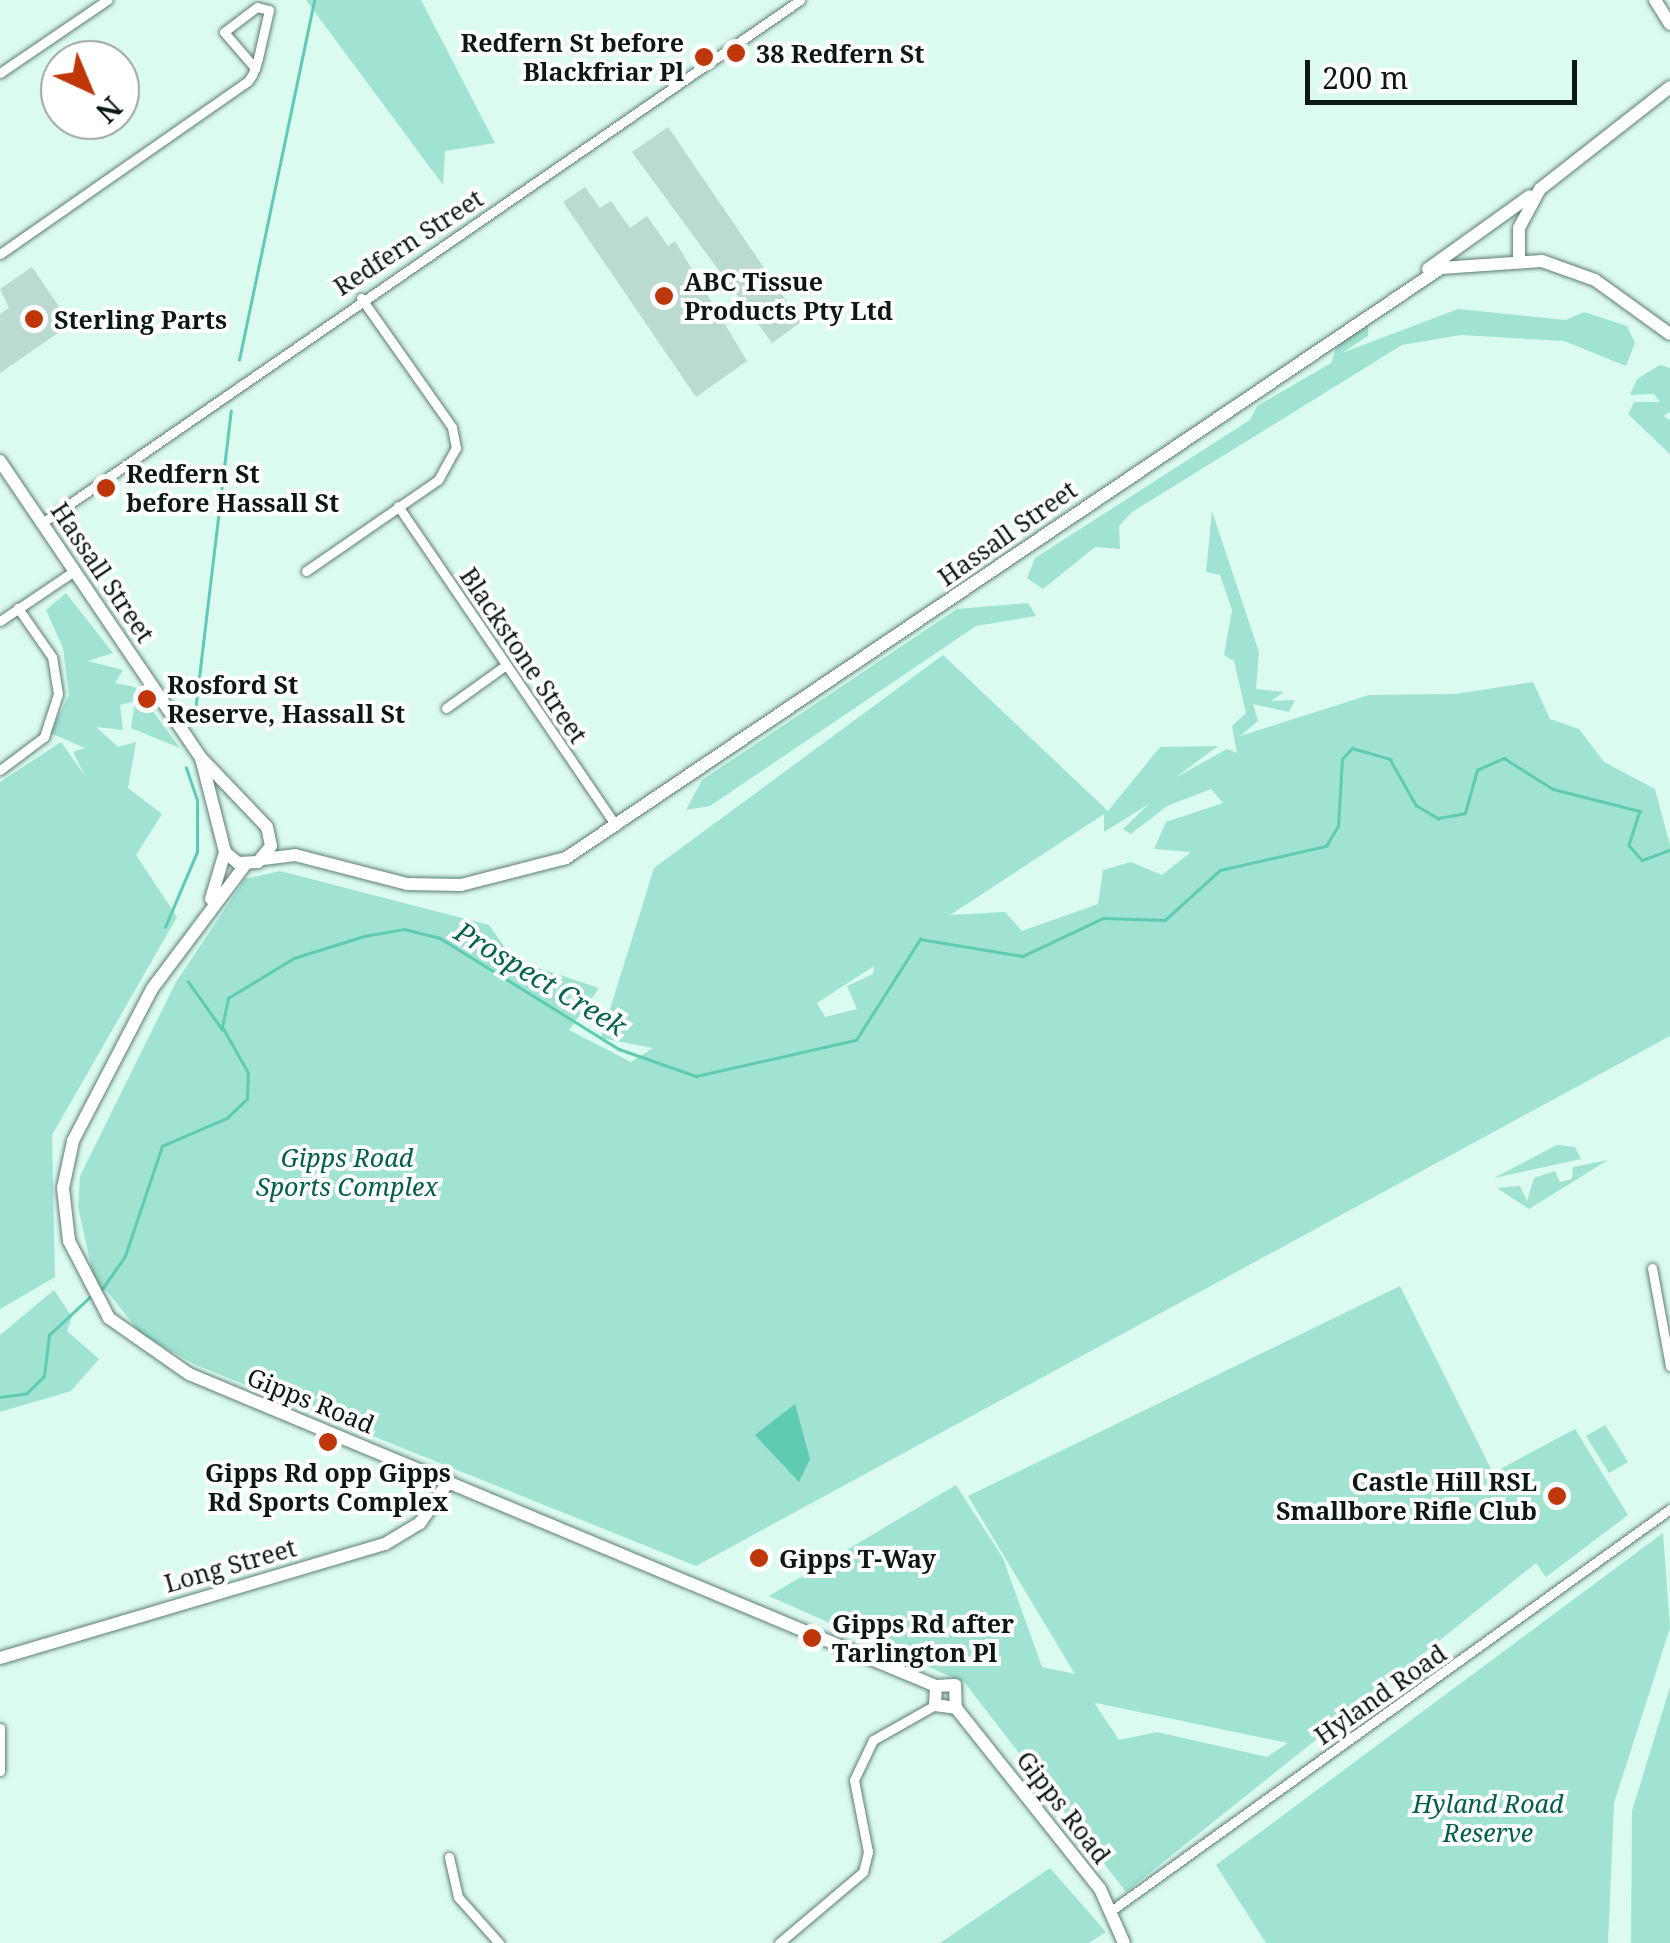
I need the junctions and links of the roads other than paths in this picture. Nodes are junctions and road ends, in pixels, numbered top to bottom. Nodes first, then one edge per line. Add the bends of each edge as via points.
1 (108, 0) edge
2 (800, 0) edge
3 (1655, 0) edge
4 (1670, 24) edge
5 (255, 68) junction
6 (0, 73) edge
7 (1670, 87) edge
8 (1540, 189) junction
9 (0, 254) edge
10 (1519, 258) junction
11 (1397, 290) junction
12 (361, 298) junction
13 (1670, 334) edge
14 (0, 461) edge
15 (398, 506) junction
16 (42, 523) junction
17 (74, 570) junction
18 (306, 571) dead end
19 (18, 608) junction
20 (0, 621) edge
21 (506, 665) junction
22 (446, 708) dead end
23 (201, 758) junction
24 (0, 770) edge
25 (254, 817) junction
26 (616, 827) junction
27 (224, 832) junction
28 (271, 834) junction
29 (225, 852) junction
30 (294, 855) junction
31 (263, 858) junction
32 (245, 865) junction
33 (210, 901) junction
34 (1652, 1268) dead end
35 (1670, 1366) edge
36 (449, 1480) junction
37 (1670, 1510) edge
38 (0, 1658) edge
39 (936, 1686) junction
40 (935, 1706) junction
41 (956, 1708) junction
42 (0, 1728) edge
43 (0, 1771) edge
44 (448, 1857) dead end
45 (1112, 1910) junction
46 (499, 1943) edge
47 (779, 1943) edge
48 (1124, 1943) edge

1 - 6 street
2 - 12 street, Redfern Street via 567,168
3 - 4 main road
5 - 5 street via 269,10 257,6 224,32
5 - 9 street via 230,97
7 - 8 main road
8 - 10 main road via 1518,228
8 - 11 main road
10 - 11 main road, Hassall Street via 1441,268
10 - 13 main road via 1594,280
11 - 26 main road, Hassall Street
12 - 15 street via 455,437 446,472
12 - 16 street, Redfern Street
14 - 16 main road, Hassall Street
15 - 18 street
15 - 21 street, Blackstone Street
16 - 17 main road, Hassall Street
17 - 19 street
17 - 23 main road, Hassall Street
19 - 20 street
19 - 24 street via 52,657 58,694 44,737
21 - 22 street
21 - 26 street, Blackstone Street
23 - 25 main road, Hassall Street
23 - 27 main road, Hassall Street
25 - 27 main road via 236,819
25 - 28 main road
26 - 30 main road, Hassall Street via 566,858 460,885 407,884
27 - 29 main road
28 - 30 main road, Hassall Street
28 - 31 main road
29 - 32 main road
29 - 33 main road, Gipps Road
30 - 31 main road, Hassall Street
31 - 32 main road
32 - 33 main road, Gipps Road
33 - 36 main road, Gipps Road via 136,1015 73,1141 64,1207 85,1282 101,1308 174,1367
34 - 35 street
36 - 38 main road, Long Street via 420,1524 385,1544
36 - 39 main road, Gipps Road
37 - 45 street, Hyland Road
39 - 40 main road
39 - 41 main road, Gipps Road via 955,1685
40 - 41 main road
40 - 47 street via 873,1740 854,1780 868,1852 862,1872
41 - 45 main road, Gipps Road
42 - 43 street
44 - 46 street via 458,1897
45 - 48 main road, Gipps Road

